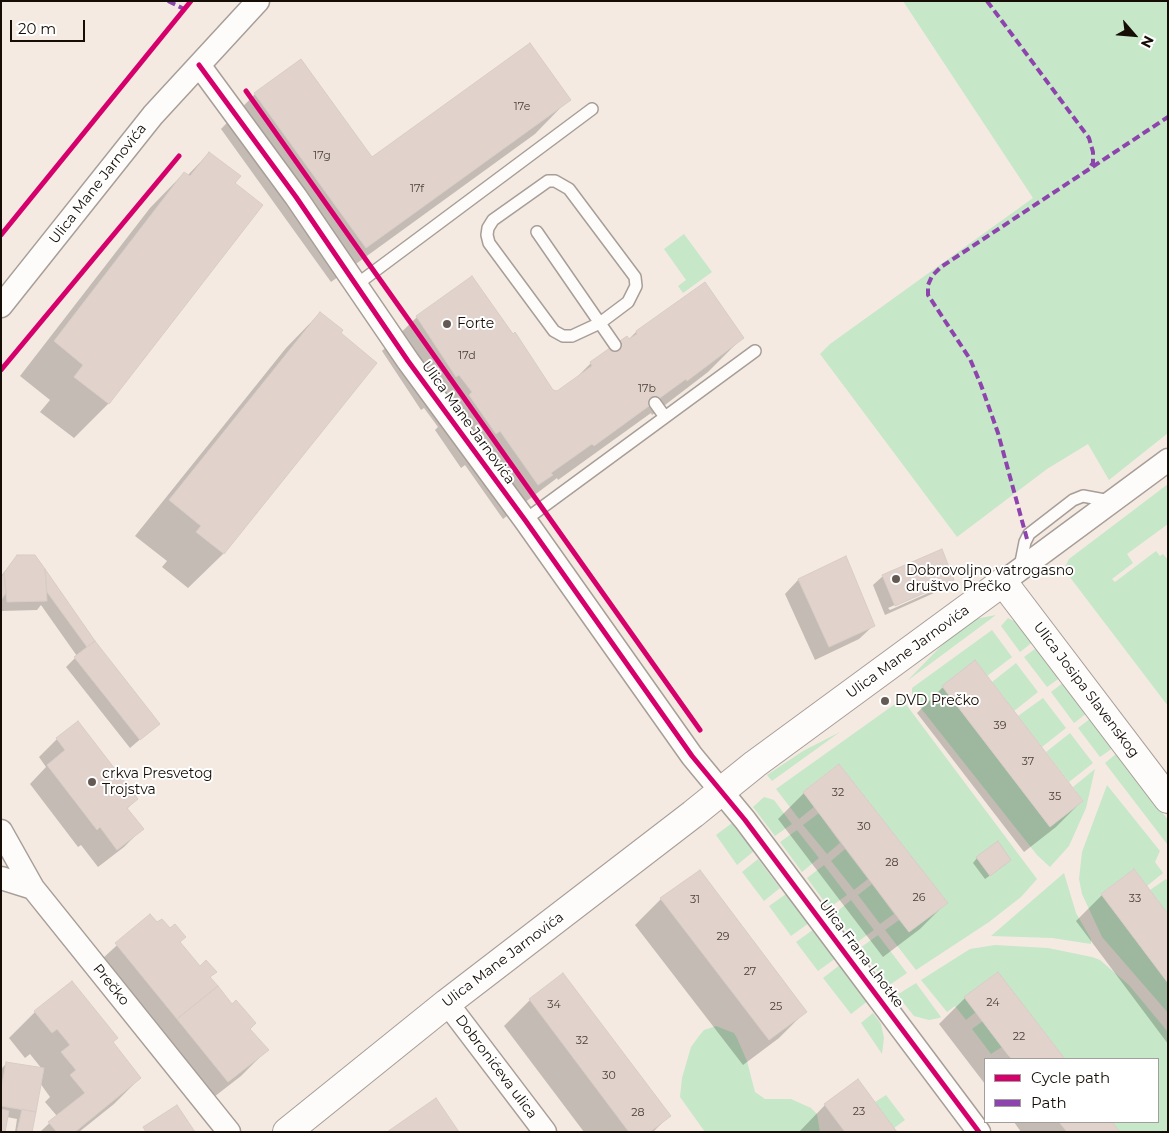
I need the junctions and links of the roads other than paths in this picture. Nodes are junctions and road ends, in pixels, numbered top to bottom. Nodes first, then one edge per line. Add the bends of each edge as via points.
1 (258, 1) edge
2 (199, 65) junction
3 (592, 109) dead end
4 (537, 232) dead end
5 (356, 285) junction
6 (1, 306) edge
7 (600, 323) junction
8 (615, 345) dead end
9 (755, 351) dead end
10 (655, 403) dead end
11 (665, 416) junction
12 (1168, 460) edge
13 (525, 520) junction
14 (1011, 577) junction
15 (722, 792) junction
16 (1168, 799) edge
17 (1, 831) edge
18 (1, 878) edge
19 (33, 888) junction
20 (446, 1003) junction
21 (229, 1132) edge
22 (287, 1132) edge
23 (545, 1132) edge
24 (979, 1132) edge

1 - 2 street, Ulica Mane Jarnovića
2 - 5 street, Ulica Mane Jarnovića
2 - 6 street, Ulica Mane Jarnovića via 153,115
3 - 5 lane
4 - 7 lane
5 - 13 street, Ulica Mane Jarnovića
7 - 7 lane via 628,302 636,286 634,276 569,189 548,181 493,220 488,228 489,243 554,331 572,336
7 - 8 lane
9 - 11 lane
10 - 11 lane
11 - 13 lane
12 - 14 street, Ulica Mane Jarnovića
13 - 15 street, Ulica Mane Jarnovića via 692,756
14 - 15 street, Ulica Mane Jarnovića via 754,764
14 - 16 street, Ulica Josipa Slavenskog
15 - 20 street, Ulica Mane Jarnovića
15 - 24 street, Ulica Frana Lhotke
17 - 19 street, Prečko
18 - 19 street
19 - 21 street, Prečko
20 - 22 street, Ulica Mane Jarnovića
20 - 23 street, Dobronićeva ulica

